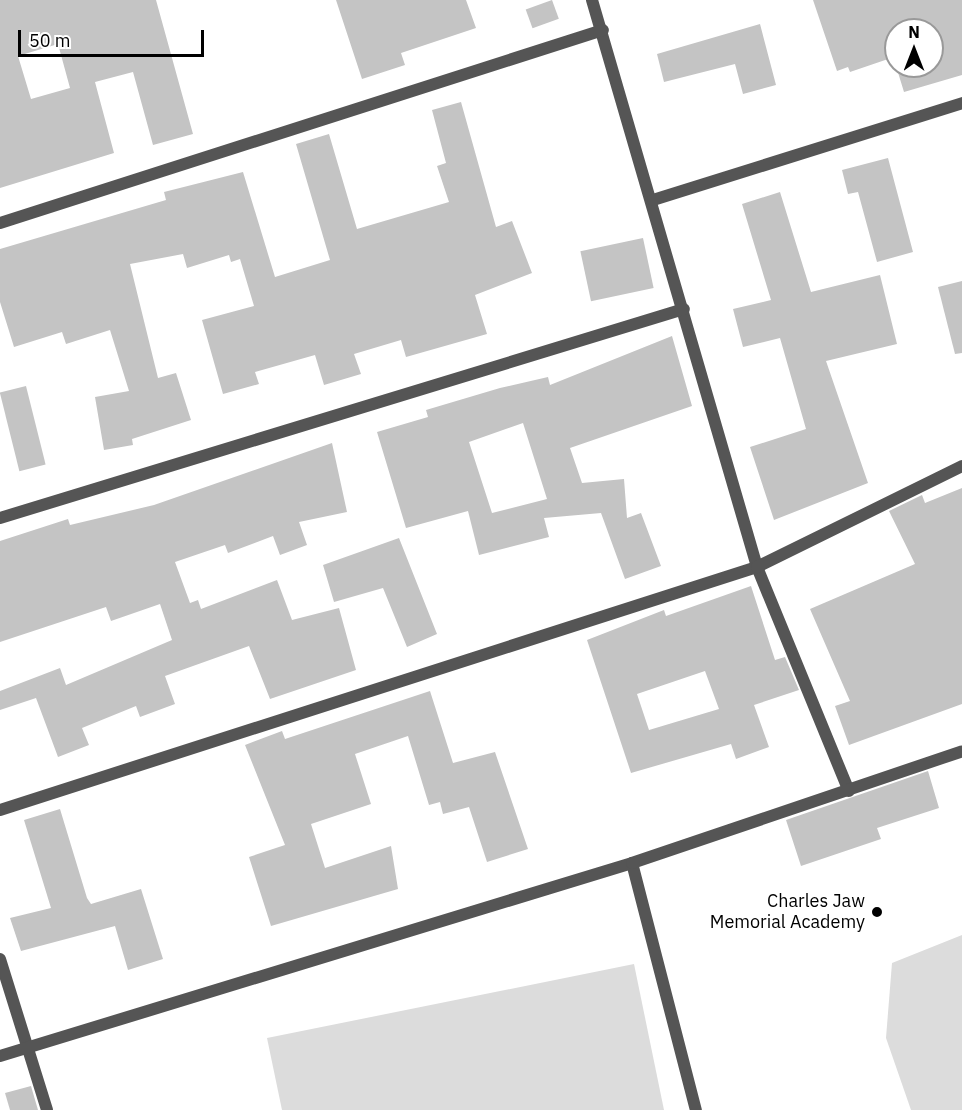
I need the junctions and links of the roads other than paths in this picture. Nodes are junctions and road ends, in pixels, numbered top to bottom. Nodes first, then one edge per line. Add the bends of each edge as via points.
1 (592, 0) edge
2 (603, 30) junction
3 (962, 103) edge
4 (653, 200) junction
5 (0, 223) edge
6 (684, 309) junction
7 (962, 466) edge
8 (0, 518) edge
9 (757, 567) junction
10 (962, 751) edge
11 (849, 791) junction
12 (0, 810) edge
13 (632, 863) junction
14 (0, 959) edge
15 (29, 1047) junction
16 (0, 1056) edge
17 (47, 1110) edge
18 (696, 1110) edge

1 - 2 street
2 - 4 street
2 - 5 street
3 - 4 street
4 - 6 street
6 - 8 street
6 - 9 street
7 - 9 street
9 - 11 street
9 - 12 street
10 - 11 street
11 - 13 street
13 - 15 street
13 - 18 street
14 - 15 street
15 - 16 street
15 - 17 street

